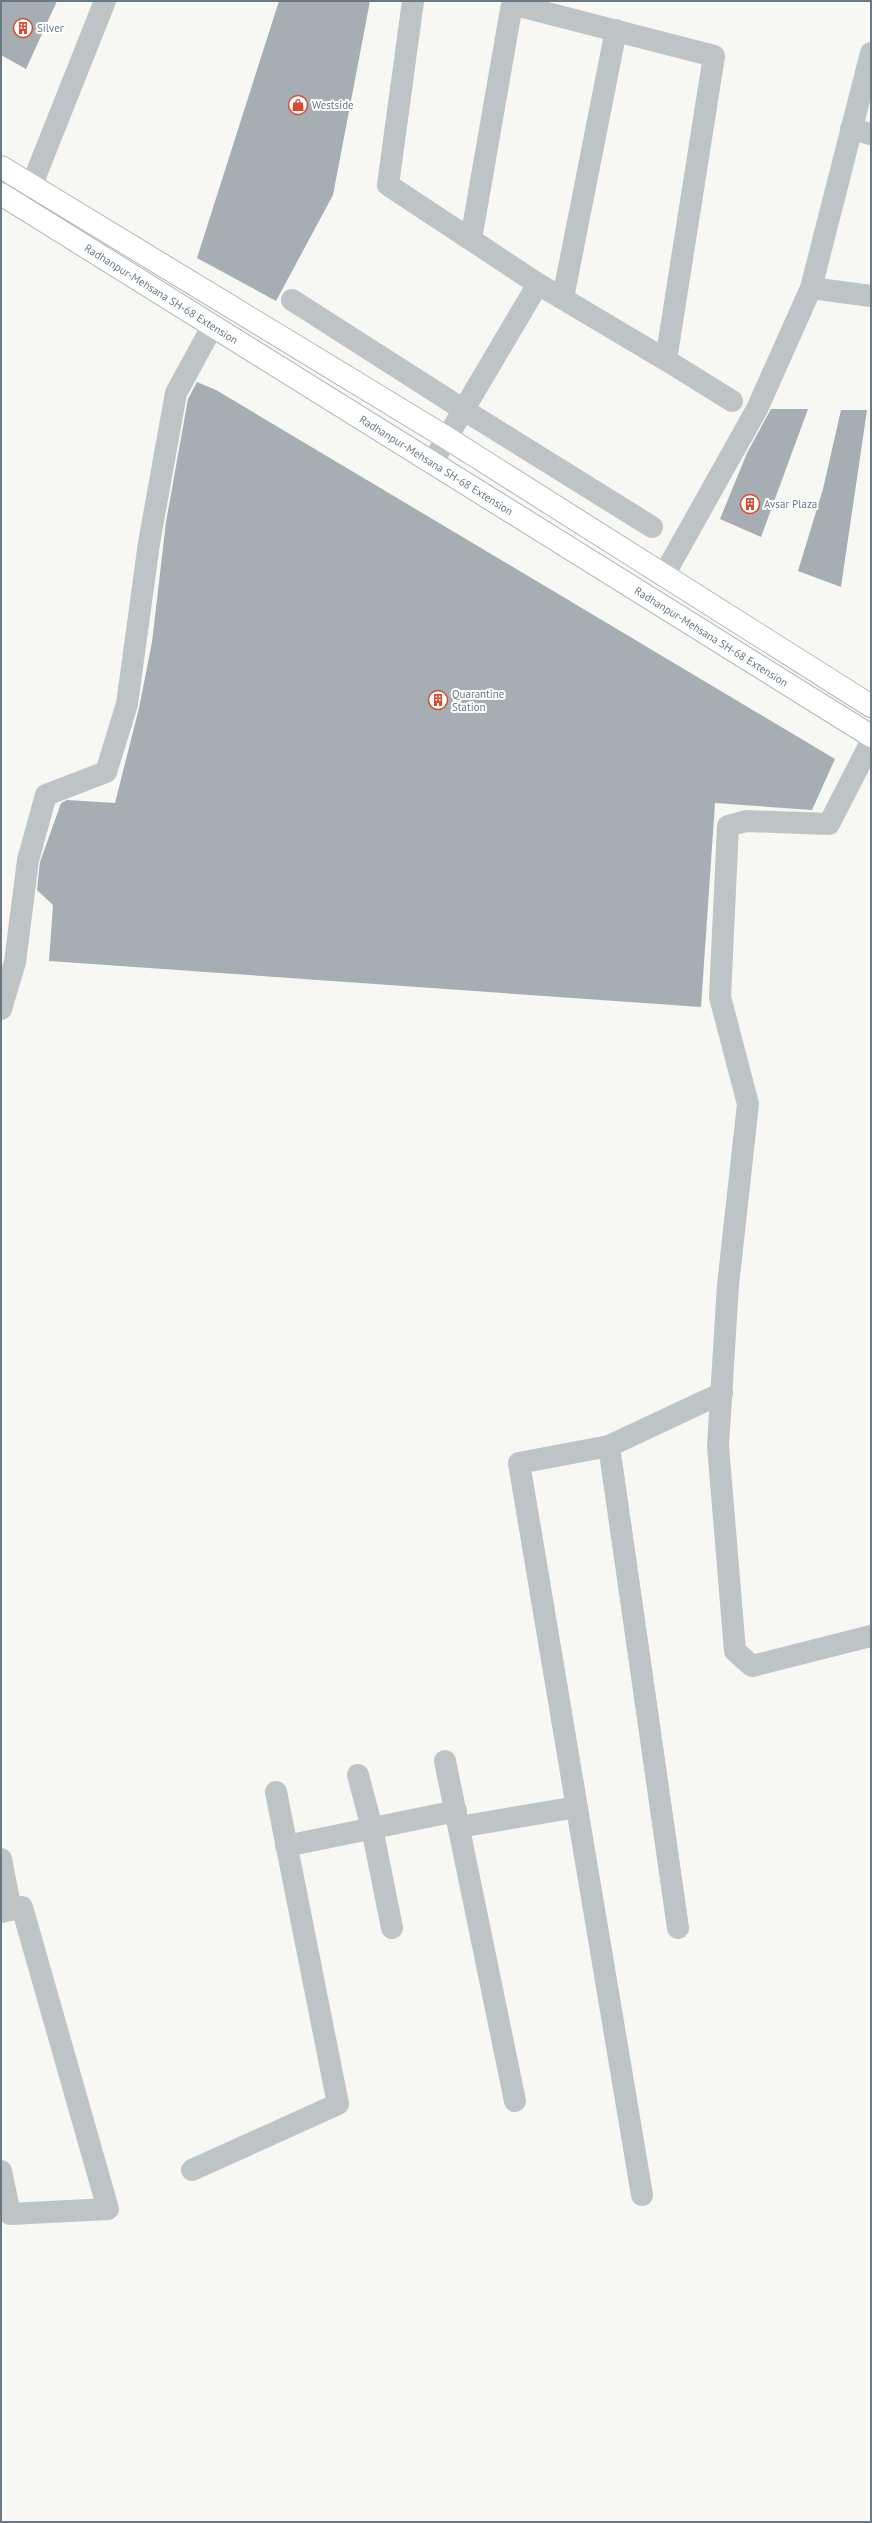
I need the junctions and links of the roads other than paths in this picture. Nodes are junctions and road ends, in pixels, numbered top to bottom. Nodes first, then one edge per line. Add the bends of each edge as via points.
1 (105, 1) edge
2 (413, 1) edge
3 (616, 30) junction
4 (871, 53) edge
5 (861, 131) edge
6 (1, 167) edge
7 (31, 187) junction
8 (1, 194) edge
9 (471, 239) junction
10 (538, 284) junction
11 (811, 288) junction
12 (871, 296) edge
13 (563, 298) junction
14 (292, 300) dead end
15 (212, 326) junction
16 (666, 360) junction
17 (732, 402) dead end
18 (464, 410) junction
19 (447, 438) junction
20 (432, 463) junction
21 (652, 527) dead end
22 (664, 575) junction
23 (871, 706) edge
24 (871, 736) edge
25 (871, 742) edge
26 (1, 1009) edge
27 (722, 1393) junction
28 (609, 1446) junction
29 (871, 1636) edge
30 (446, 1761) dead end
31 (358, 1775) dead end
32 (276, 1792) dead end
33 (577, 1807) junction
34 (457, 1819) junction
35 (372, 1828) junction
36 (286, 1846) junction
37 (1, 1859) edge
38 (6, 1911) edge
39 (392, 1928) dead end
40 (678, 1928) dead end
41 (515, 2101) dead end
42 (192, 2170) dead end
43 (1, 2171) edge
44 (642, 2195) dead end

1 - 7 street
2 - 9 street via 388,185
3 - 9 street via 512,4
3 - 13 street
3 - 16 street via 714,56
4 - 5 street
5 - 11 street
6 - 7 highway
7 - 19 highway
8 - 15 highway, Radhanpur-Mehsana SH-68 Extension
9 - 10 street
10 - 13 street
10 - 18 street
11 - 12 street
11 - 22 street via 757,409
13 - 16 street
14 - 18 street
15 - 20 highway, Radhanpur-Mehsana SH-68 Extension
15 - 26 street via 176,393 149,543 127,704 106,772 46,795 28,860 15,962
16 - 17 street
18 - 19 street
18 - 21 street
19 - 20 street
19 - 22 highway
20 - 24 highway, Radhanpur-Mehsana SH-68 Extension
22 - 23 highway
25 - 27 street via 829,824 746,821 728,826 720,997 748,1104 728,1285
27 - 28 street
27 - 29 street via 718,1446 734,1651 752,1666
28 - 33 street via 518,1463
28 - 40 street
30 - 34 street
31 - 35 street
32 - 36 street
33 - 34 street
33 - 44 street
34 - 35 street
34 - 41 street
35 - 36 street
35 - 39 street
36 - 42 street via 338,2104
37 - 38 street
38 - 43 street via 22,1907 108,2209 10,2214

